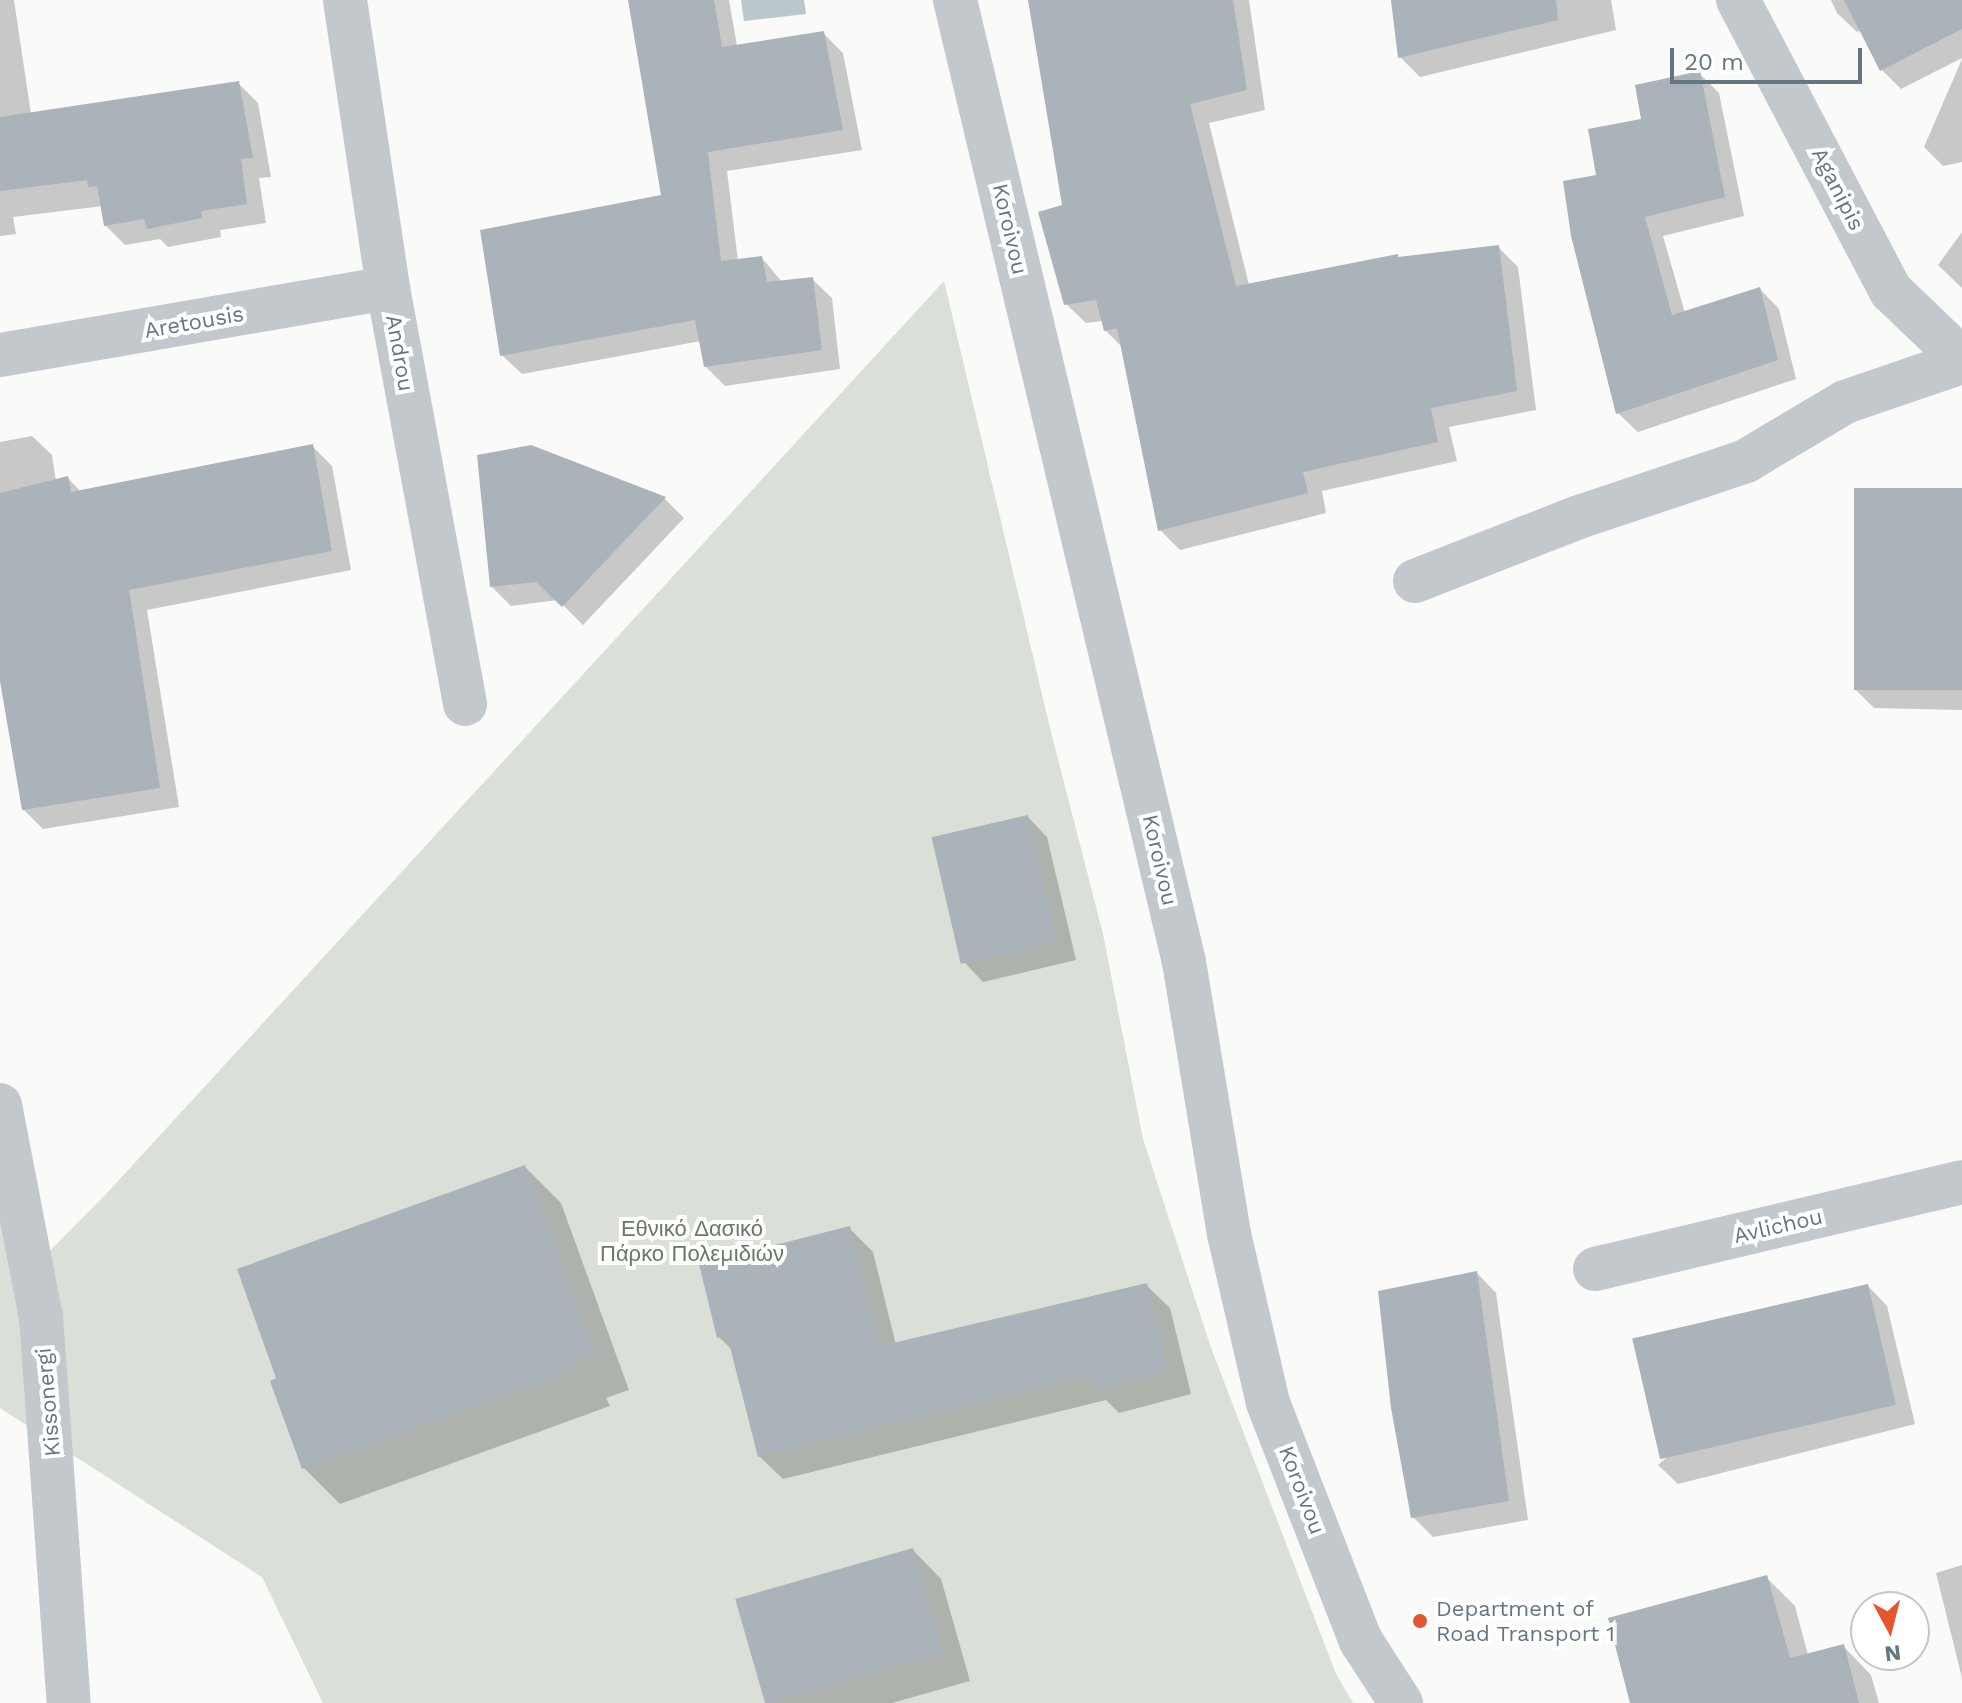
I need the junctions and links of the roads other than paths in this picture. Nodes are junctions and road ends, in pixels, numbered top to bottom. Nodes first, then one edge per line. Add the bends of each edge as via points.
1 (345, 0) edge
2 (955, 0) edge
3 (1738, 0) edge
4 (388, 288) junction
5 (0, 355) edge
6 (1962, 360) edge
7 (1415, 581) dead end
8 (465, 704) dead end
9 (0, 1105) edge
10 (1962, 1182) edge
11 (1595, 1269) dead end
12 (69, 1703) edge
13 (1401, 1703) edge

1 - 4 street, Androu
2 - 13 street, Koroivou via 1184,962 1229,1234 1268,1403 1361,1641
3 - 6 street, Aganipis via 1891,291
4 - 5 street, Aretousis
4 - 8 street, Androu
6 - 7 street via 1845,402 1746,461 1579,517
9 - 12 street, Kissonergi via 41,1317
10 - 11 street, Avlichou

